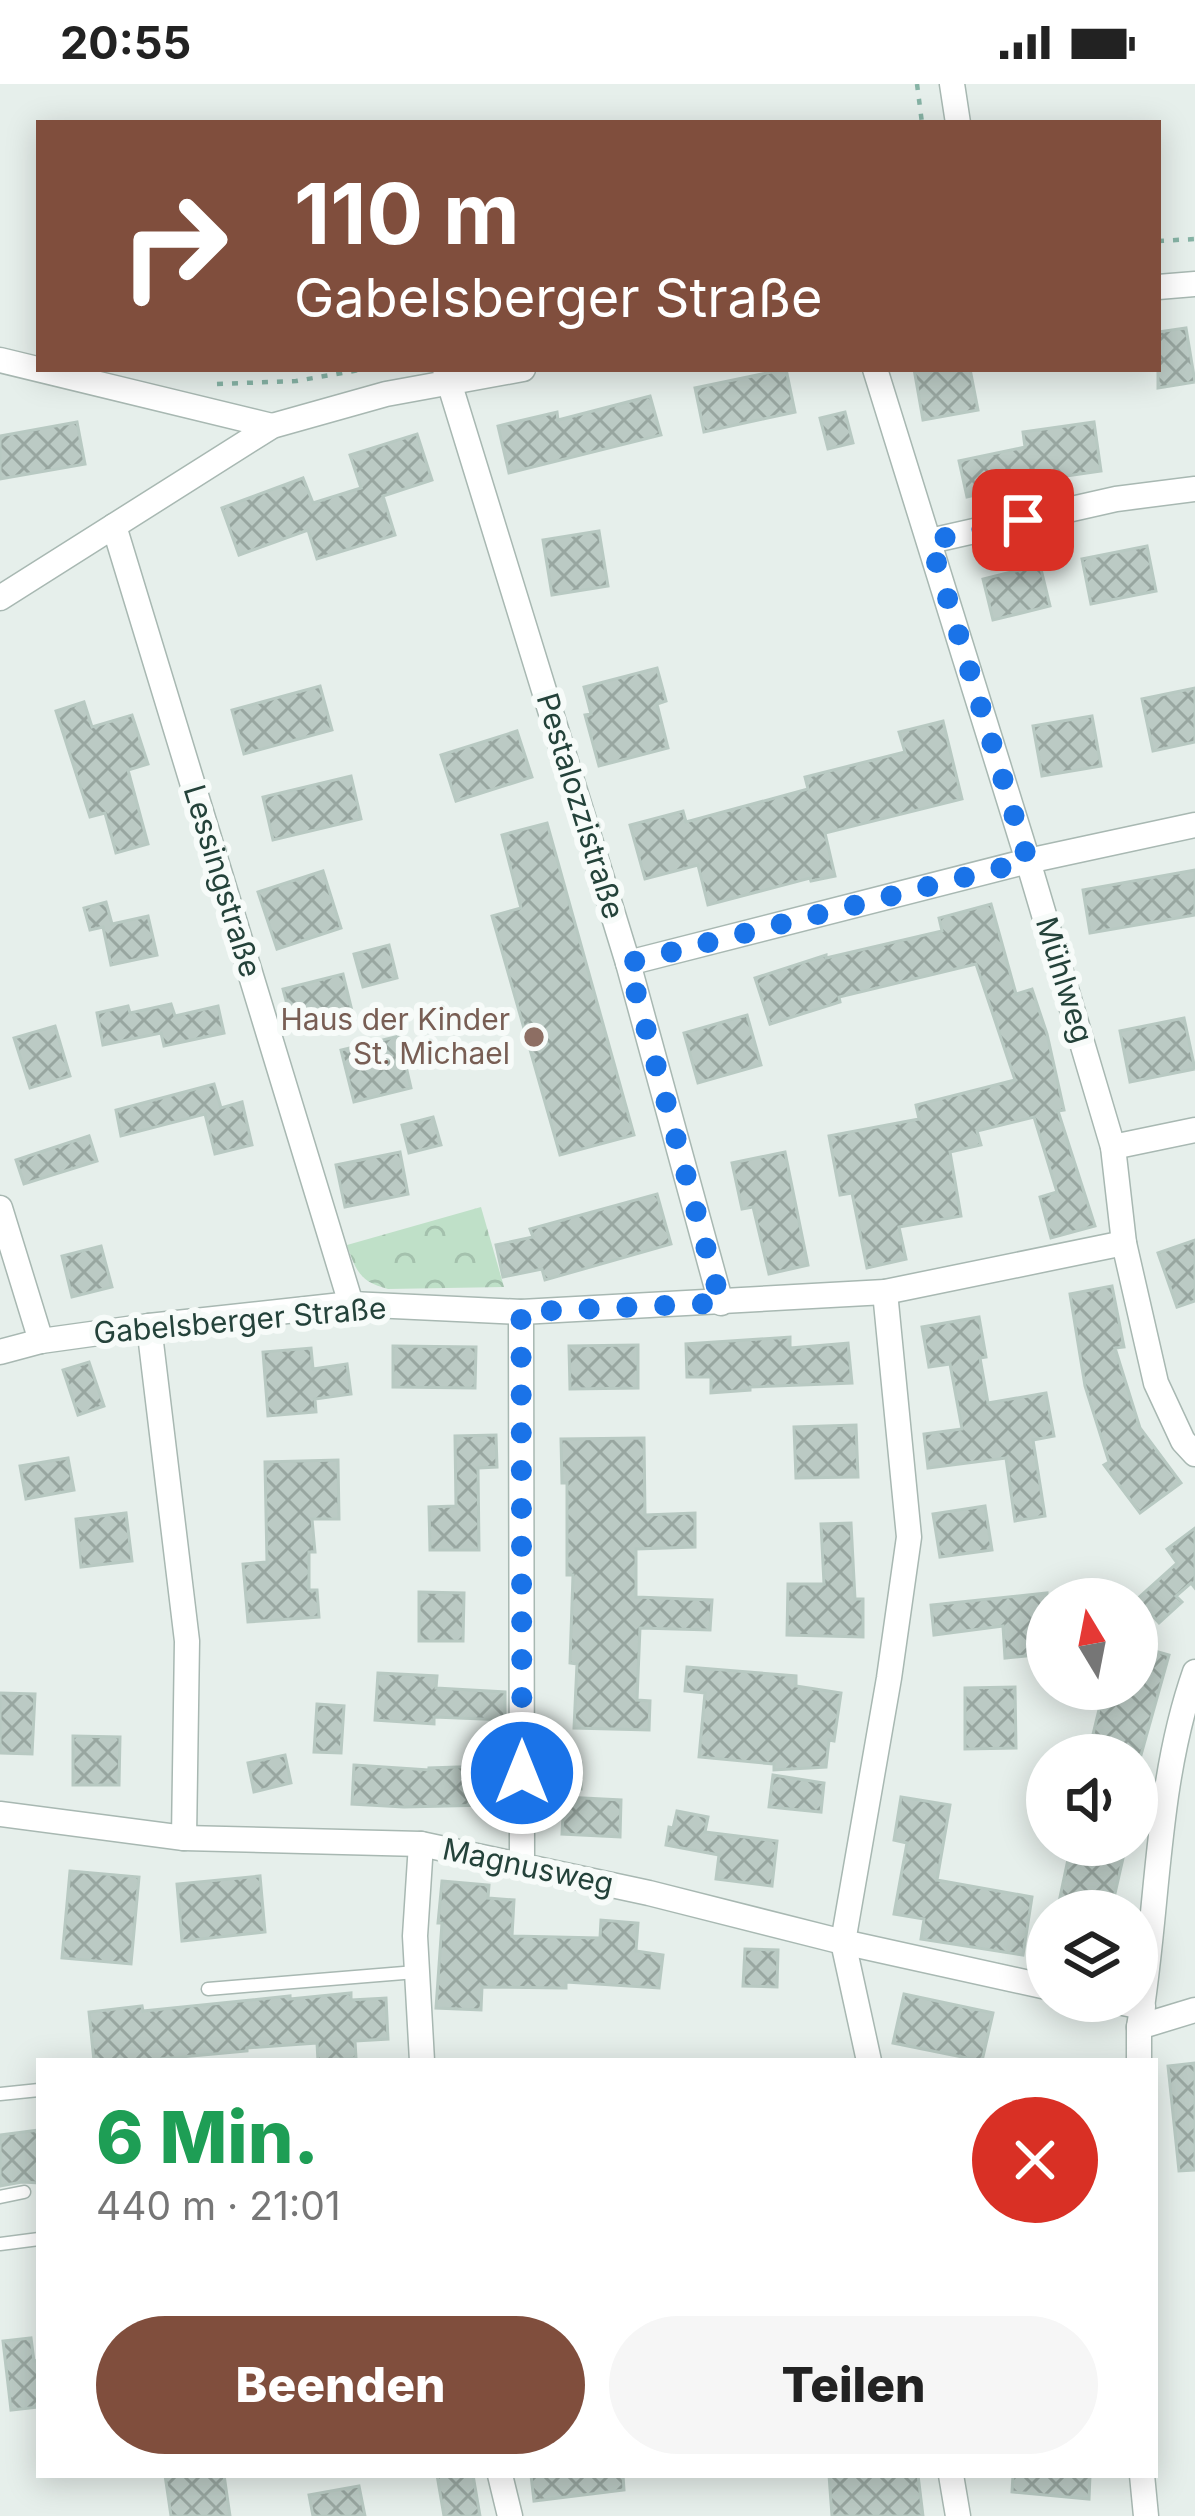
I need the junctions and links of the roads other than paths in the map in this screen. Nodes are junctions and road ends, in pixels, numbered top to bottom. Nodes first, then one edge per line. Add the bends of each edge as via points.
1 (952, 84) edge
2 (958, 120) edge
3 (1195, 284) edge
4 (1161, 286) edge
5 (0, 360) edge
6 (36, 368) edge
7 (52, 372) edge
8 (485, 372) edge
9 (876, 372) edge
10 (447, 375) edge
11 (272, 426) junction
12 (1195, 488) edge
13 (114, 526) junction
14 (930, 541) junction
15 (0, 598) edge
16 (1195, 825) edge
17 (1028, 861) junction
18 (628, 963) junction
19 (1195, 1130) edge
20 (1114, 1148) junction
21 (0, 1208) edge
22 (1124, 1243) junction
23 (885, 1292) junction
24 (721, 1303) junction
25 (351, 1304) junction
26 (521, 1312) junction
27 (149, 1326) junction
28 (41, 1341) junction
29 (0, 1352) edge
30 (1195, 1454) edge
31 (1195, 1672) edge
32 (0, 1814) edge
33 (184, 1838) junction
34 (421, 1844) junction
35 (522, 1865) junction
36 (1155, 1890) edge
37 (842, 1942) junction
38 (416, 1972) junction
39 (1026, 1982) edge
40 (208, 1988) dead end
41 (1195, 2010) edge
42 (1158, 2017) edge
43 (1141, 2022) edge
44 (422, 2058) edge
45 (867, 2058) edge
46 (1138, 2058) edge
47 (36, 2090) edge
48 (0, 2093) edge
49 (24, 2192) dead end
50 (0, 2197) edge
51 (36, 2239) edge
52 (0, 2244) edge
53 (501, 2478) edge
54 (952, 2478) edge
55 (1142, 2478) edge
56 (510, 2516) edge
57 (958, 2516) edge
58 (1146, 2516) edge

1 - 2 street
3 - 4 street
5 - 6 street
7 - 11 street
8 - 10 street
9 - 14 street, Mühlweg
10 - 11 street
10 - 18 street, Pestalozzistraße
11 - 13 street
12 - 14 street
13 - 15 street
13 - 25 street, Lessingstraße
14 - 17 street, Mühlweg
16 - 17 street
17 - 18 street
17 - 20 street, Mühlweg
18 - 24 street, Pestalozzistraße
19 - 20 street
20 - 22 street, Mühlweg
21 - 28 street
22 - 23 street, Gabelsberger Straße
22 - 30 street, Mühlweg via 1156,1383
23 - 24 street, Gabelsberger Straße
23 - 37 street via 909,1537
24 - 26 street, Gabelsberger Straße
25 - 26 street, Gabelsberger Straße
25 - 27 street, Gabelsberger Straße
26 - 35 street
27 - 28 street, Gabelsberger Straße
27 - 33 street via 187,1641
28 - 29 street, Gabelsberger Straße
31 - 36 street via 1180,1714
32 - 33 street, Magnusweg
33 - 34 street, Magnusweg
34 - 35 street, Magnusweg
34 - 38 street
35 - 37 street, Magnusweg
37 - 39 street, Magnusweg
37 - 45 street
38 - 40 lane
38 - 44 street
41 - 42 street
43 - 46 street
47 - 48 lane
49 - 50 lane
51 - 52 lane
53 - 56 street
54 - 57 street
55 - 58 street

